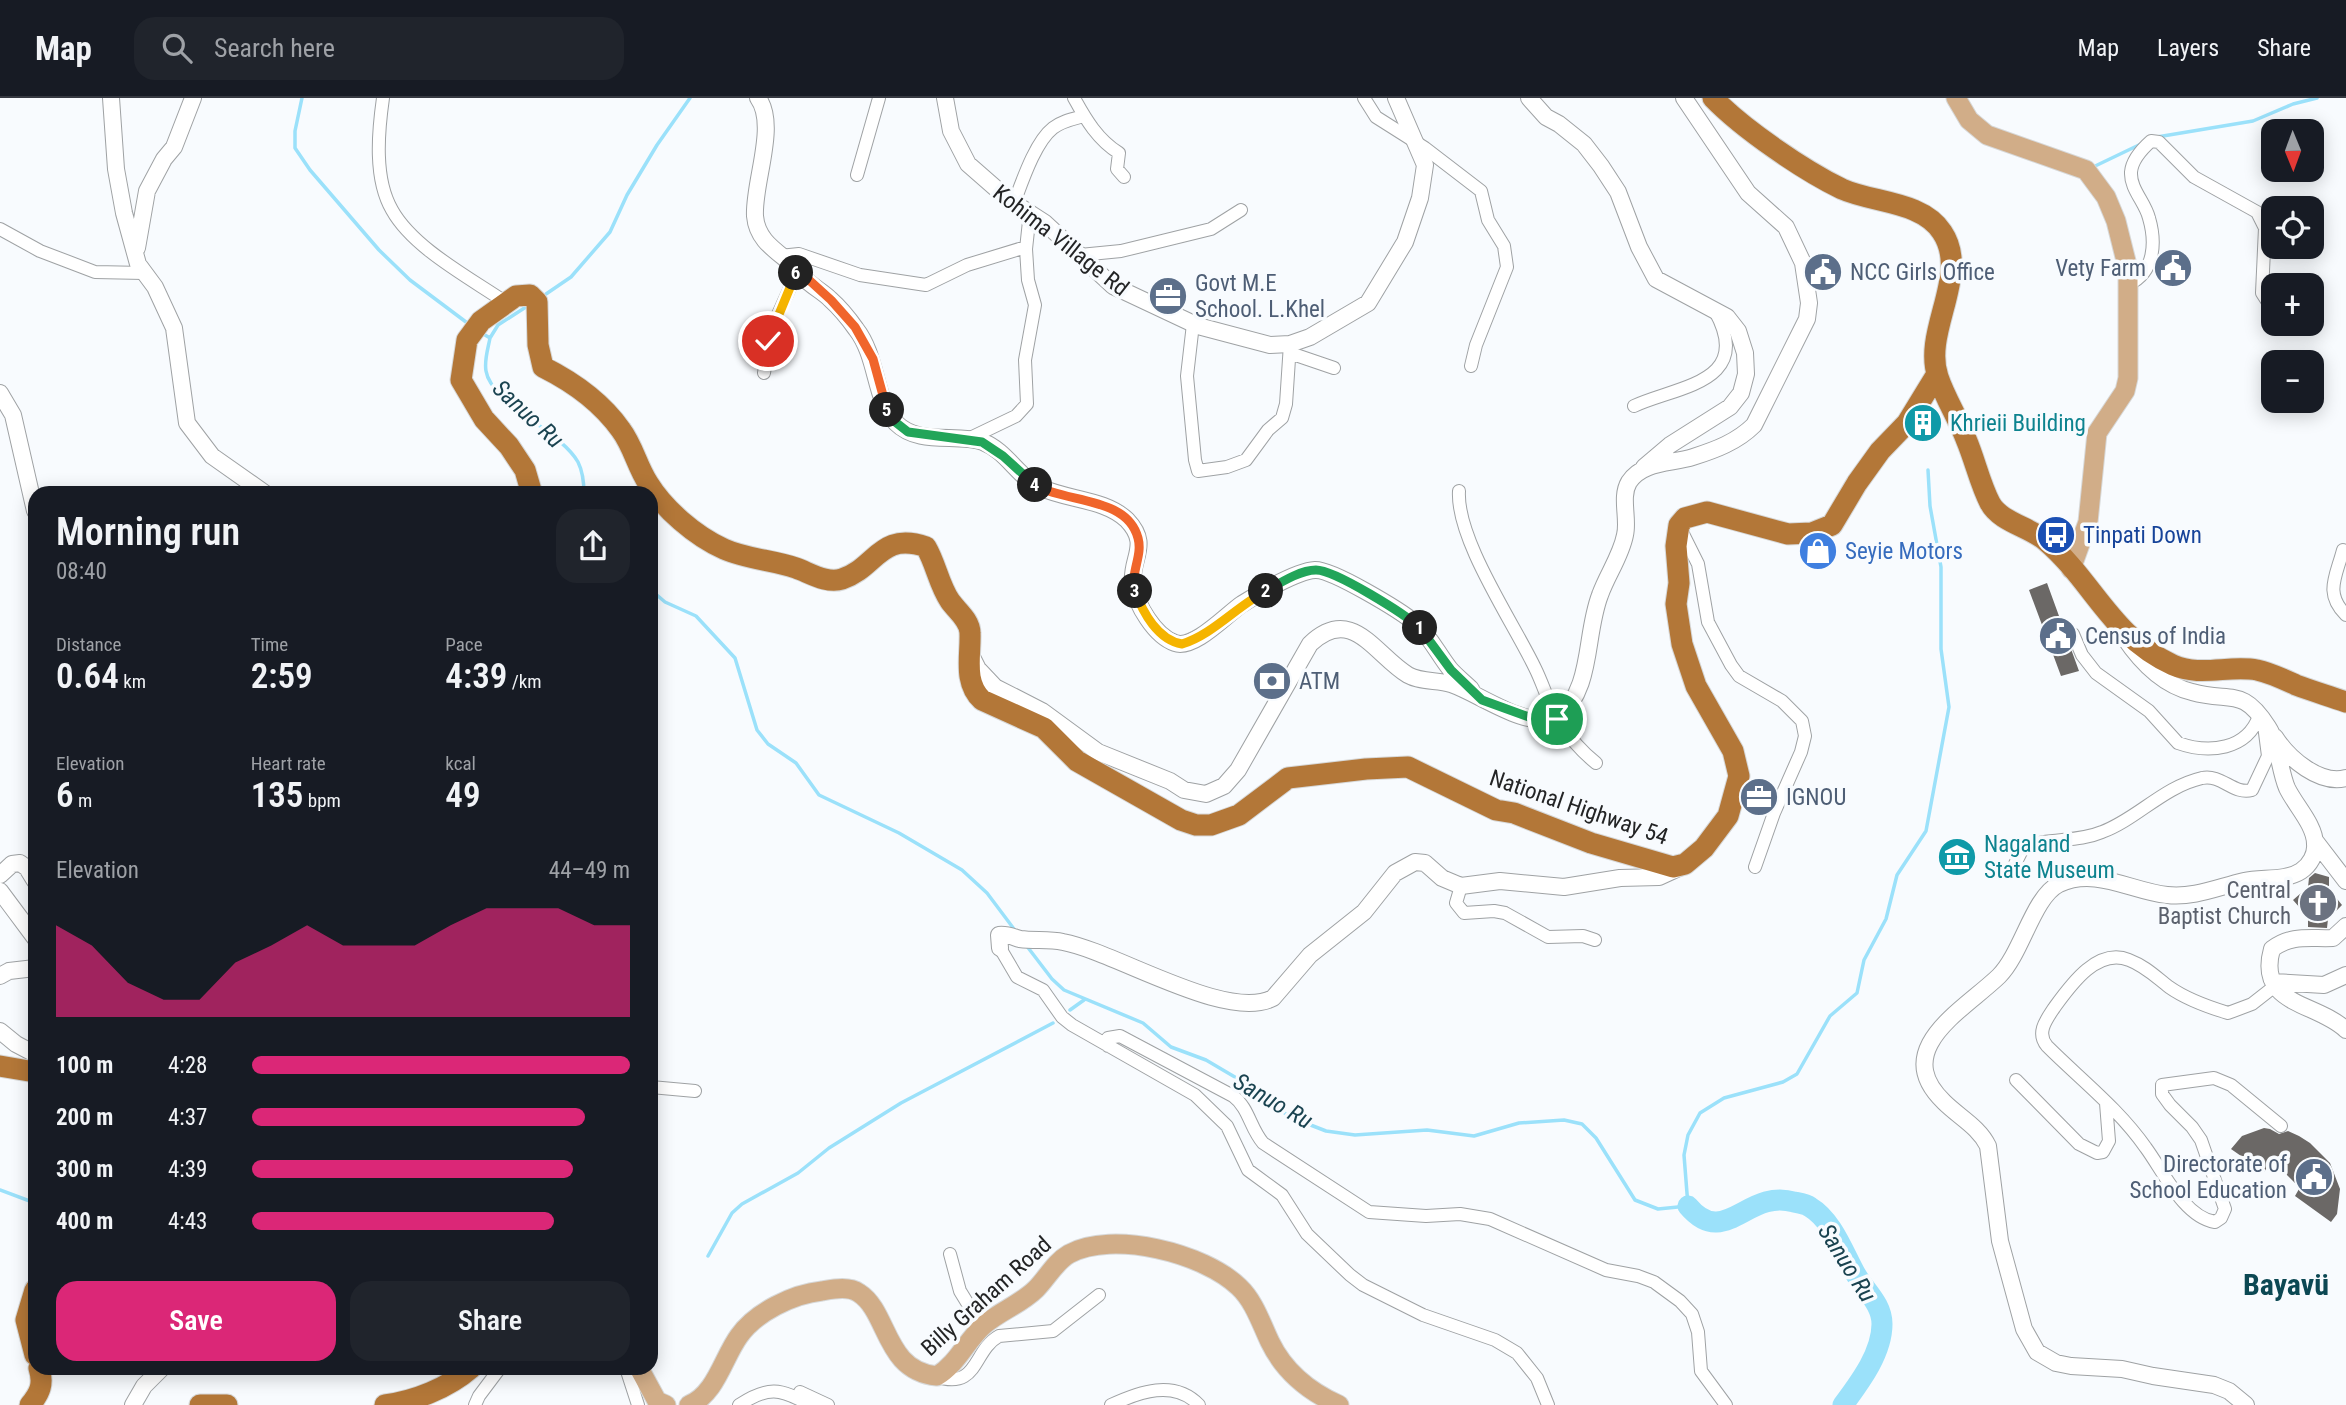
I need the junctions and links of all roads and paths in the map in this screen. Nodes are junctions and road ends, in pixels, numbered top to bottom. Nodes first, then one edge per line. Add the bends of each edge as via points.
1 (111, 98) edge
2 (193, 98) edge
3 (383, 98) edge
4 (758, 98) edge
5 (878, 98) edge
6 (945, 98) edge
7 (1074, 98) edge
8 (1364, 98) edge
9 (1396, 98) edge
10 (1529, 98) edge
11 (1684, 98) edge
12 (1713, 98) edge
13 (1956, 98) edge
14 (1084, 116) junction
15 (1417, 144) junction
16 (857, 175) dead end
17 (1124, 177) dead end
18 (1014, 203) junction
19 (1241, 209) dead end
20 (1030, 212) junction
21 (0, 229) edge
22 (1026, 247) junction
23 (136, 253) junction
24 (1080, 255) junction
25 (780, 256) junction
26 (798, 270) junction
27 (144, 273) junction
28 (2263, 273) edge
29 (2129, 284) junction
30 (505, 302) junction
31 (1714, 307) junction
32 (1193, 324) junction
33 (1290, 348) junction
34 (1471, 366) dead end
35 (1334, 368) dead end
36 (764, 373) dead end
37 (1937, 374) junction
38 (0, 393) edge
39 (1634, 406) dead end
40 (965, 440) junction
41 (1638, 472) junction
42 (29, 486) edge
43 (255, 486) edge
44 (529, 486) edge
45 (651, 486) edge
46 (1459, 491) dead end
47 (658, 494) edge
48 (1679, 525) junction
49 (2343, 550) dead end
50 (2071, 569) junction
51 (2346, 615) edge
52 (2114, 621) junction
53 (2073, 634) dead end
54 (968, 648) junction
55 (1482, 700) junction
56 (2346, 702) edge
57 (1557, 719) junction
58 (2264, 722) junction
59 (1596, 762) dead end
60 (2346, 778) edge
61 (2316, 842) junction
62 (1685, 864) junction
63 (2014, 866) dead end
64 (1755, 867) dead end
65 (28, 869) edge
66 (0, 875) edge
67 (2346, 881) edge
68 (1461, 886) junction
69 (0, 891) edge
70 (2346, 926) edge
71 (28, 929) edge
72 (1595, 940) dead end
73 (1000, 948) joint
74 (28, 969) edge
75 (2346, 975) edge
76 (0, 976) edge
77 (2274, 984) junction
78 (2346, 1030) edge
79 (0, 1031) edge
80 (1108, 1046) junction
81 (28, 1051) edge
82 (0, 1066) edge
83 (28, 1071) edge
84 (2016, 1080) dead end
85 (658, 1088) edge
86 (695, 1091) dead end
87 (2106, 1103) junction
88 (2281, 1126) dead end
89 (950, 1254) dead end
90 (1099, 1296) dead end
91 (982, 1327) junction
92 (41, 1375) edge
93 (155, 1375) edge
94 (462, 1375) edge
95 (495, 1375) edge
96 (628, 1375) edge
97 (639, 1375) edge
98 (641, 1375) edge
99 (935, 1376) junction
100 (486, 1386) junction
101 (780, 1391) junction
102 (30, 1405) edge
103 (133, 1405) edge
104 (200, 1405) edge
105 (227, 1405) edge
106 (385, 1405) edge
107 (475, 1405) edge
108 (483, 1405) edge
109 (638, 1405) edge
110 (649, 1405) edge
111 (666, 1405) edge
112 (690, 1405) edge
113 (739, 1405) edge
114 (810, 1405) edge
115 (828, 1405) edge
116 (1111, 1405) edge
117 (1199, 1405) edge
118 (1339, 1405) edge
119 (1548, 1405) edge
120 (1726, 1405) edge
121 (2246, 1405) edge

1 - 23 street via 116,169
2 - 23 street via 174,147 147,191
3 - 30 street via 381,173 392,211 423,245
4 - 25 street via 766,129 755,216 764,240
5 - 16 street
6 - 18 street, Kohima Village Rd via 951,131 968,164
7 - 14 street
8 - 15 street via 1376,117
9 - 15 street, Kohima Village Rd
10 - 31 street via 1546,117 1584,144 1601,166 1618,192 1656,279
11 - 41 street via 1748,193 1794,238 1804,263 1807,319 1754,425 1742,437
12 - 37 highway via 1779,150 1844,190 1921,215 1937,225 1951,259 1938,335
13 - 29 main road via 1969,120 1987,135 2086,170 2106,197 2116,221
14 - 17 street via 1106,145 1119,153 1117,169
14 - 18 street via 1050,130
15 - 33 street, Kohima Village Rd via 1425,164 1420,198 1405,242 1381,284 1368,303
15 - 34 street via 1481,191 1488,220 1507,256
18 - 20 street, Kohima Village Rd
19 - 24 street via 1211,229
20 - 22 street
20 - 24 street, Kohima Village Rd
21 - 27 street via 40,251 95,272
22 - 25 street via 967,265 926,285 860,275 799,254
22 - 40 street via 1035,305 1026,360 1027,404 1016,416
23 - 27 street
24 - 32 street, Kohima Village Rd via 1112,286
25 - 26 street
26 - 36 street via 771,330
26 - 40 street via 855,327 873,359 882,401 894,421 908,432
27 - 43 street via 174,328 187,423 212,456
28 - 29 street via 2265,228 2258,212 2194,177 2159,142 2151,141 2137,155 2131,177 2149,217 2153,249 2147,271
29 - 50 main road via 2128,378 2125,391 2097,433 2088,522
30 - 44 highway via 481,321 467,340 461,380 484,419 525,470
30 - 45 highway, National Highway 54 via 521,295 530,295 537,302 543,367 605,410 622,431
31 - 39 street via 1726,338 1723,360 1705,379 1687,389
31 - 41 street via 1738,331 1745,353 1741,393 1730,407 1670,445
32 - 33 street, Kohima Village Rd
32 - 33 street via 1187,376 1199,471 1246,460 1282,418
33 - 35 street
37 - 48 highway via 1908,423 1857,483 1832,526 1788,534 1707,512 1695,513
37 - 50 highway via 1991,505 2004,518 2045,540
38 - 42 street via 13,415
40 - 55 street via 992,448 1039,487 1124,517 1138,535 1136,594 1154,626 1174,643 1193,641 1272,587 1303,573 1324,571 1413,622
41 - 57 street via 1628,485 1625,536 1599,596 1582,685
46 - 57 street via 1461,520 1480,565 1537,671
47 - 54 highway, National Highway 54 via 680,519 726,550 823,579 841,580 893,545 910,541 926,547 949,600 967,621
48 - 62 highway, National Highway 54 via 1676,604 1682,644 1696,686 1732,751 1740,776 1728,816
48 - 64 street via 1698,564 1708,622 1731,665 1739,676 1782,701 1802,721 1801,752
49 - 51 street via 2332,595
50 - 52 highway
52 - 56 highway via 2148,652 2175,666 2201,671 2255,670
52 - 58 street via 2152,671 2190,692 2245,701
53 - 58 street via 2096,673 2149,710 2178,743 2214,748 2235,744
54 - 55 street via 978,669 995,687 1042,711 1098,751 1195,793 1215,791 1238,770 1310,644 1328,631 1339,629 1365,637 1411,677 1450,684
54 - 62 highway, National Highway 54 via 974,693 982,700 1044,728 1077,761 1196,825 1239,815 1288,778 1408,767 1496,810 1672,867
55 - 57 street via 1529,717
57 - 59 street via 1580,750
58 - 60 street via 2290,756 2321,777
58 - 61 street via 2288,789
58 - 63 street via 2268,756 2252,790 2243,792 2213,778 2195,780 2159,796 2106,831 2022,848
61 - 67 street
61 - 121 street via 2313,856 2298,873 2245,880 2203,893 2167,895 2089,878 2056,885 2042,901 2007,969 1935,1034 1924,1063 1935,1093 1989,1146 2000,1241 2024,1329 2037,1352 2071,1366 2122,1369 2214,1385
62 - 68 street via 1659,877 1564,887 1500,881
65 - 66 street via 12,864
68 - 72 street via 1456,903 1464,913 1505,913 1548,937
68 - 73 street via 1450,884 1425,863 1405,866 1364,912 1310,955 1265,1002 1215,999 1065,942 999,934
69 - 71 street
70 - 77 street via 2333,938 2295,937 2272,950 2269,960
73 - 80 street via 1017,977 1043,990 1062,1017
74 - 76 street
75 - 77 street via 2323,985
77 - 78 street via 2288,999
77 - 87 street via 2252,1004 2228,1013 2193,1000 2127,959 2107,958 2079,976 2044,1023 2042,1041
79 - 81 street
80 - 119 street via 1195,1095 1227,1126 1248,1170 1282,1195 1307,1234 1350,1275 1423,1315 1495,1340 1517,1353 1537,1378
80 - 120 street via 1108,1038 1120,1036 1233,1096 1247,1110 1263,1143 1369,1212 1490,1219 1606,1270 1654,1282 1692,1314 1701,1371
82 - 83 highway
84 - 87 street via 2079,1144 2097,1153 2103,1152 2109,1141
85 - 86 street
87 - 88 street via 2147,1148 2173,1190 2207,1221 2215,1222 2225,1209 2201,1140 2162,1094 2162,1085 2214,1078
89 - 91 street via 960,1290
90 - 99 street via 1053,1331 993,1339 965,1376 948,1380
91 - 99 main road, Billy Graham Road via 954,1363
91 - 118 main road, Billy Graham Road via 1024,1299 1071,1252 1118,1244 1166,1251 1210,1268 1239,1287 1285,1364 1311,1390
92 - 102 highway via 41,1391
93 - 103 street
94 - 106 highway via 427,1393
95 - 100 street
96 - 109 street
97 - 110 street
98 - 111 main road via 657,1401
99 - 112 main road, Billy Graham Road via 903,1359 859,1292 834,1289 791,1300 756,1318 738,1336 712,1384
100 - 107 street
100 - 108 street
101 - 113 street via 755,1395
101 - 114 street
101 - 115 street via 796,1391
104 - 105 highway
116 - 117 street via 1148,1392 1176,1390

